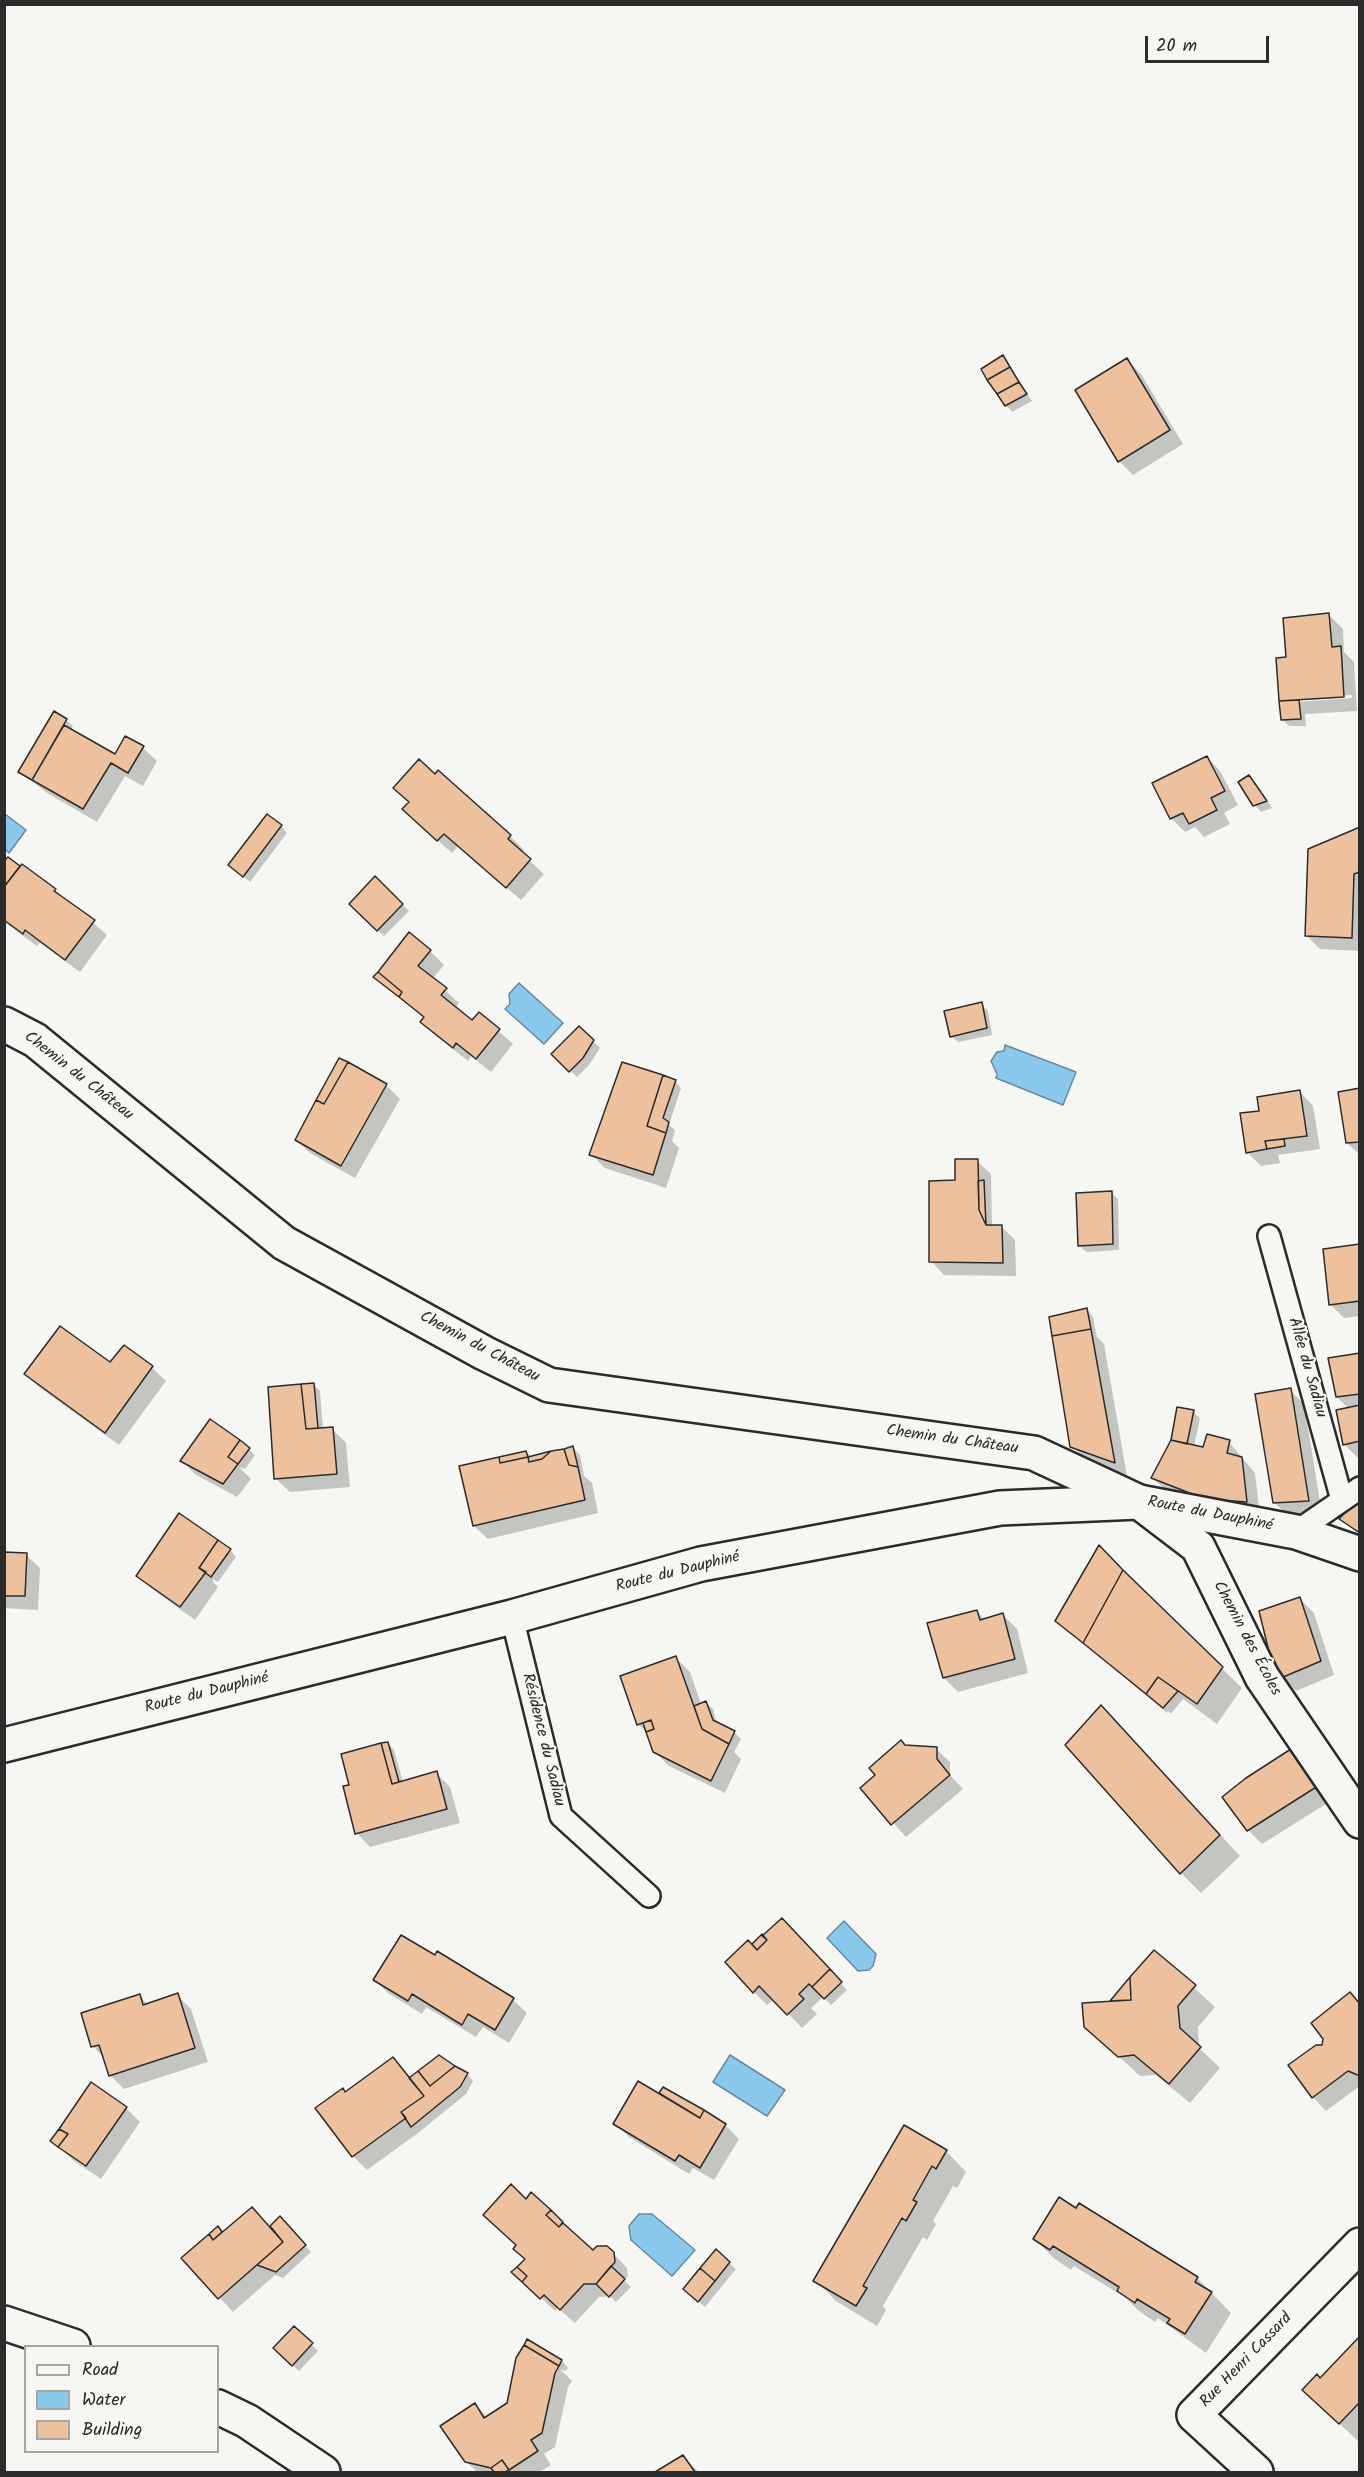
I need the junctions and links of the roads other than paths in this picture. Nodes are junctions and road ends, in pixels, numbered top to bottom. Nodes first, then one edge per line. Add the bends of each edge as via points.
1 (4, 1024) edge
2 (1269, 1236) dead end
3 (1351, 1494) edge
4 (1139, 1502) junction
5 (1296, 1532) junction
6 (1359, 1554) edge
7 (512, 1617) junction
8 (4, 1744) edge
9 (1359, 1821) edge
10 (649, 1896) dead end
11 (1359, 2246) edge
12 (4, 2324) edge
13 (70, 2345) edge
14 (219, 2408) edge
15 (323, 2472) edge
16 (1256, 2472) edge

1 - 4 street, Chemin du Château via 35,1040 284,1243 549,1385 1034,1452
2 - 3 lane, Allée du Sadiau
3 - 5 lane
4 - 5 street, Route du Dauphiné
4 - 7 street, Route du Dauphiné via 1000,1508 701,1564
4 - 9 street, Chemin des Écoles via 1198,1547 1262,1677
5 - 6 street, Route du Dauphiné
7 - 8 street, Route du Dauphiné
7 - 10 lane, Résidence du Sadiau via 561,1816
11 - 16 street, Rue Henri Cassard via 1194,2415
12 - 13 street
14 - 15 street via 247,2421

